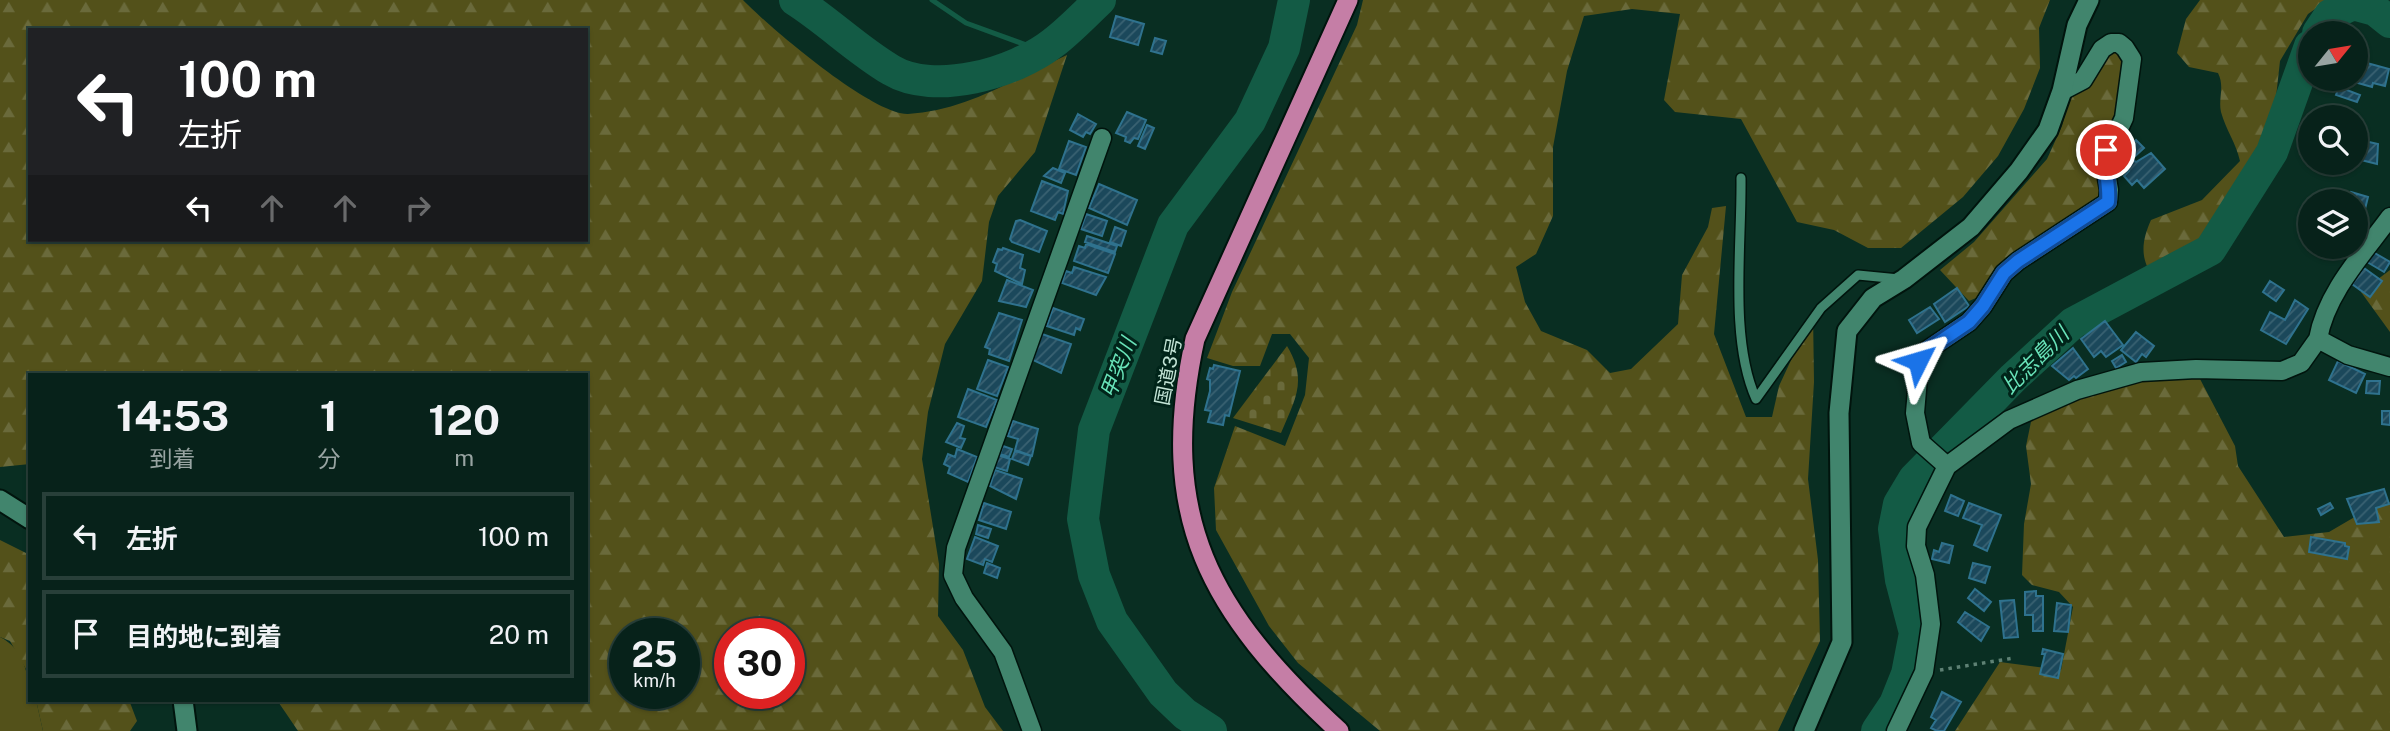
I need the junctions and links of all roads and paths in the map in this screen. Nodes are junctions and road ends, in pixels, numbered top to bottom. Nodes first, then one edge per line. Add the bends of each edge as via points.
1 (1348, 0) edge
2 (2089, 0) edge
3 (2062, 91) junction
4 (1102, 138) dead end
5 (1741, 178) dead end
6 (2390, 217) edge
7 (1904, 279) junction
8 (2318, 339) junction
9 (2390, 367) edge
10 (1947, 466) junction
11 (0, 500) edge
12 (28, 518) edge
13 (2014, 658) dead end
14 (1924, 673) junction
15 (183, 702) edge
16 (187, 731) edge
17 (1032, 731) edge
18 (1339, 731) edge
19 (1804, 731) edge
20 (1896, 731) edge

1 - 18 highway, 国道3号 via 1195,339 1183,404 1181,450 1197,542 1216,588 1246,634 1289,685
2 - 3 street via 2077,25
3 - 7 street via 2048,130 2020,171 1971,227
3 - 10 street via 2083,80 2102,49 2111,43 2119,43 2132,59 2124,118 2104,161 2108,202 2018,261 1969,322 1920,355 1914,413 1921,443
4 - 17 street via 954,562 953,575 964,598 1003,652
5 - 7 lane via 1740,344 1756,399 1821,308 1858,275
6 - 8 street via 2344,281 2322,320
7 - 19 street via 1873,298 1847,331 1839,413 1842,642
8 - 9 street via 2347,355
8 - 10 street via 2301,363 2282,371 2141,372 2077,390 2009,420
10 - 14 street via 1917,527 1916,546 1931,624
11 - 12 street
13 - 14 path
14 - 20 street
15 - 16 street

